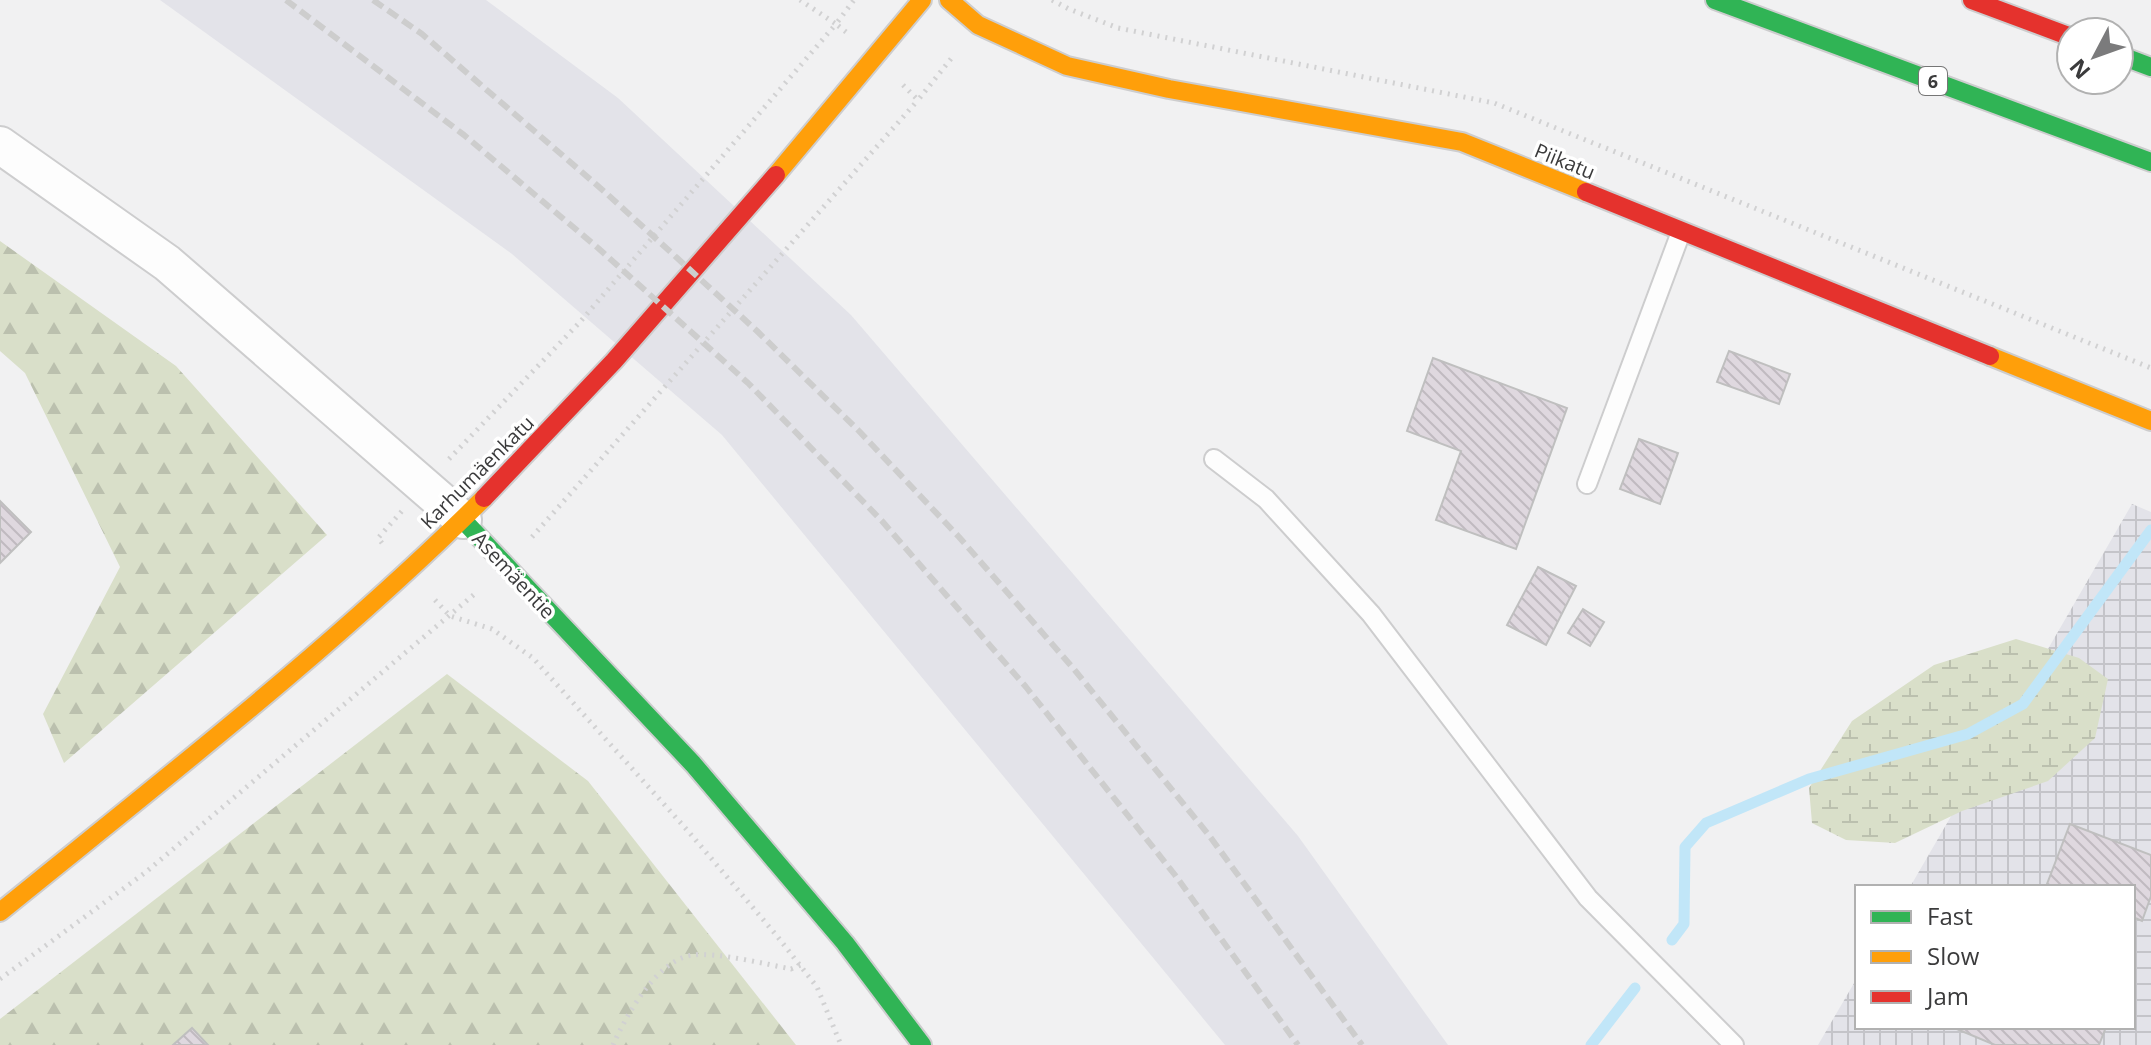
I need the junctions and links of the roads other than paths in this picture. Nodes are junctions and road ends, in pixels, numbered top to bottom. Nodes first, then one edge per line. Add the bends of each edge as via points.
1 (922, 0) edge
2 (949, 0) edge
3 (1715, 0) edge
4 (1972, 0) edge
5 (2055, 31) edge
6 (0, 145) edge
7 (2151, 162) edge
8 (1681, 232) junction
9 (2151, 421) edge
10 (1214, 459) dead end
11 (1587, 484) dead end
12 (463, 520) junction
13 (0, 912) edge
14 (922, 1045) edge
15 (1734, 1045) edge

1 - 12 main road, Karhumäenkatu via 612,366
2 - 8 main road, Piikatu via 978,25 1067,66 1462,142
3 - 7 main road, 6
4 - 5 main road
6 - 12 street, Asemäentie via 167,263
8 - 9 main road, Piikatu
8 - 11 lane
10 - 15 lane via 1266,499 1371,614 1588,898
12 - 13 main road, Karhumäenkatu via 263,697
12 - 14 main road, Asemäentie via 693,764 845,943

